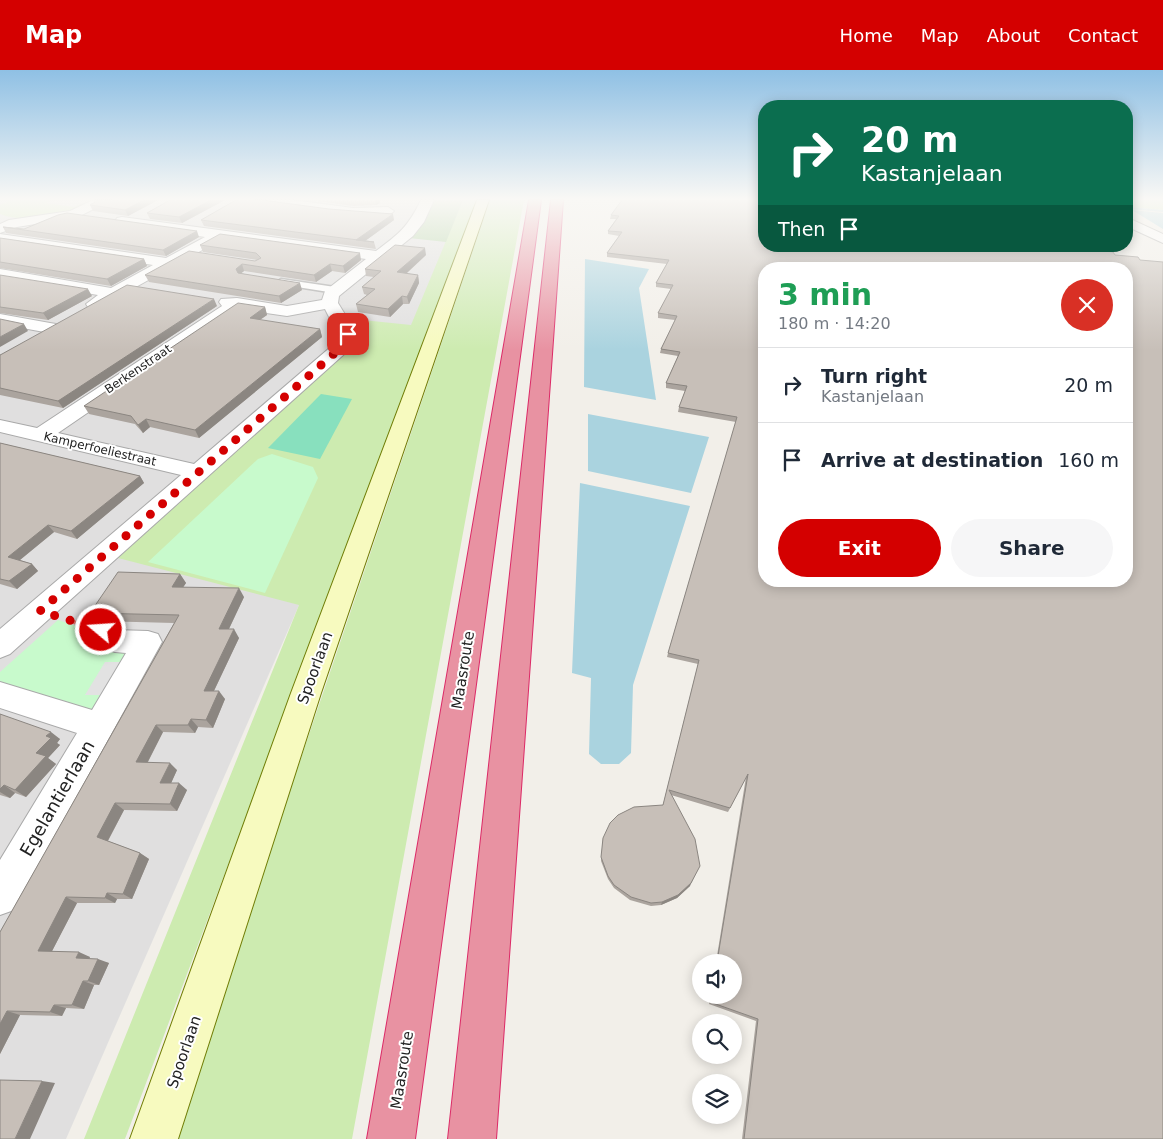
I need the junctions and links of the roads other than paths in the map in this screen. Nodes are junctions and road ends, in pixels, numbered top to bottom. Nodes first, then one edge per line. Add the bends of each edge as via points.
1 (80, 250) edge
2 (192, 250) edge
3 (336, 250) edge
4 (385, 250) edge
5 (465, 250) edge
6 (527, 250) edge
7 (552, 250) edge
8 (186, 253) junction
9 (204, 256) edge
10 (378, 256) junction
11 (168, 263) junction
12 (0, 274) edge
13 (272, 280) edge
14 (120, 289) junction
15 (154, 290) edge
16 (332, 296) junction
17 (209, 299) edge
18 (237, 303) junction
19 (82, 310) edge
20 (0, 319) edge
21 (66, 319) edge
22 (50, 328) junction
23 (25, 342) edge
24 (0, 426) edge
25 (40, 436) junction
26 (199, 472) junction
27 (6, 633) edge
28 (116, 641) road end
29 (0, 695) edge
30 (99, 726) junction
31 (0, 896) edge
32 (154, 1139) edge
33 (392, 1139) edge
34 (472, 1139) edge

1 - 11 street
2 - 8 street
3 - 10 street
4 - 10 street
5 - 32 main road, Spoorlaan via 306,693
6 - 33 highway, Maasroute
7 - 34 highway
8 - 9 lane
8 - 11 street
10 - 16 street
11 - 14 street
12 - 14 street
13 - 16 lane
14 - 15 street
14 - 19 street
16 - 18 street via 287,311
16 - 26 street via 349,339
17 - 18 street
18 - 25 street, Berkenstraat
20 - 22 street
21 - 22 street
22 - 23 street
24 - 25 street, Kamperfoeliestraat
25 - 26 street, Kamperfoeliestraat
26 - 27 street via 40,611
28 - 30 street, Egelantierlaan via 148,642
29 - 30 street, Egelantierlaan
30 - 31 street, Egelantierlaan

